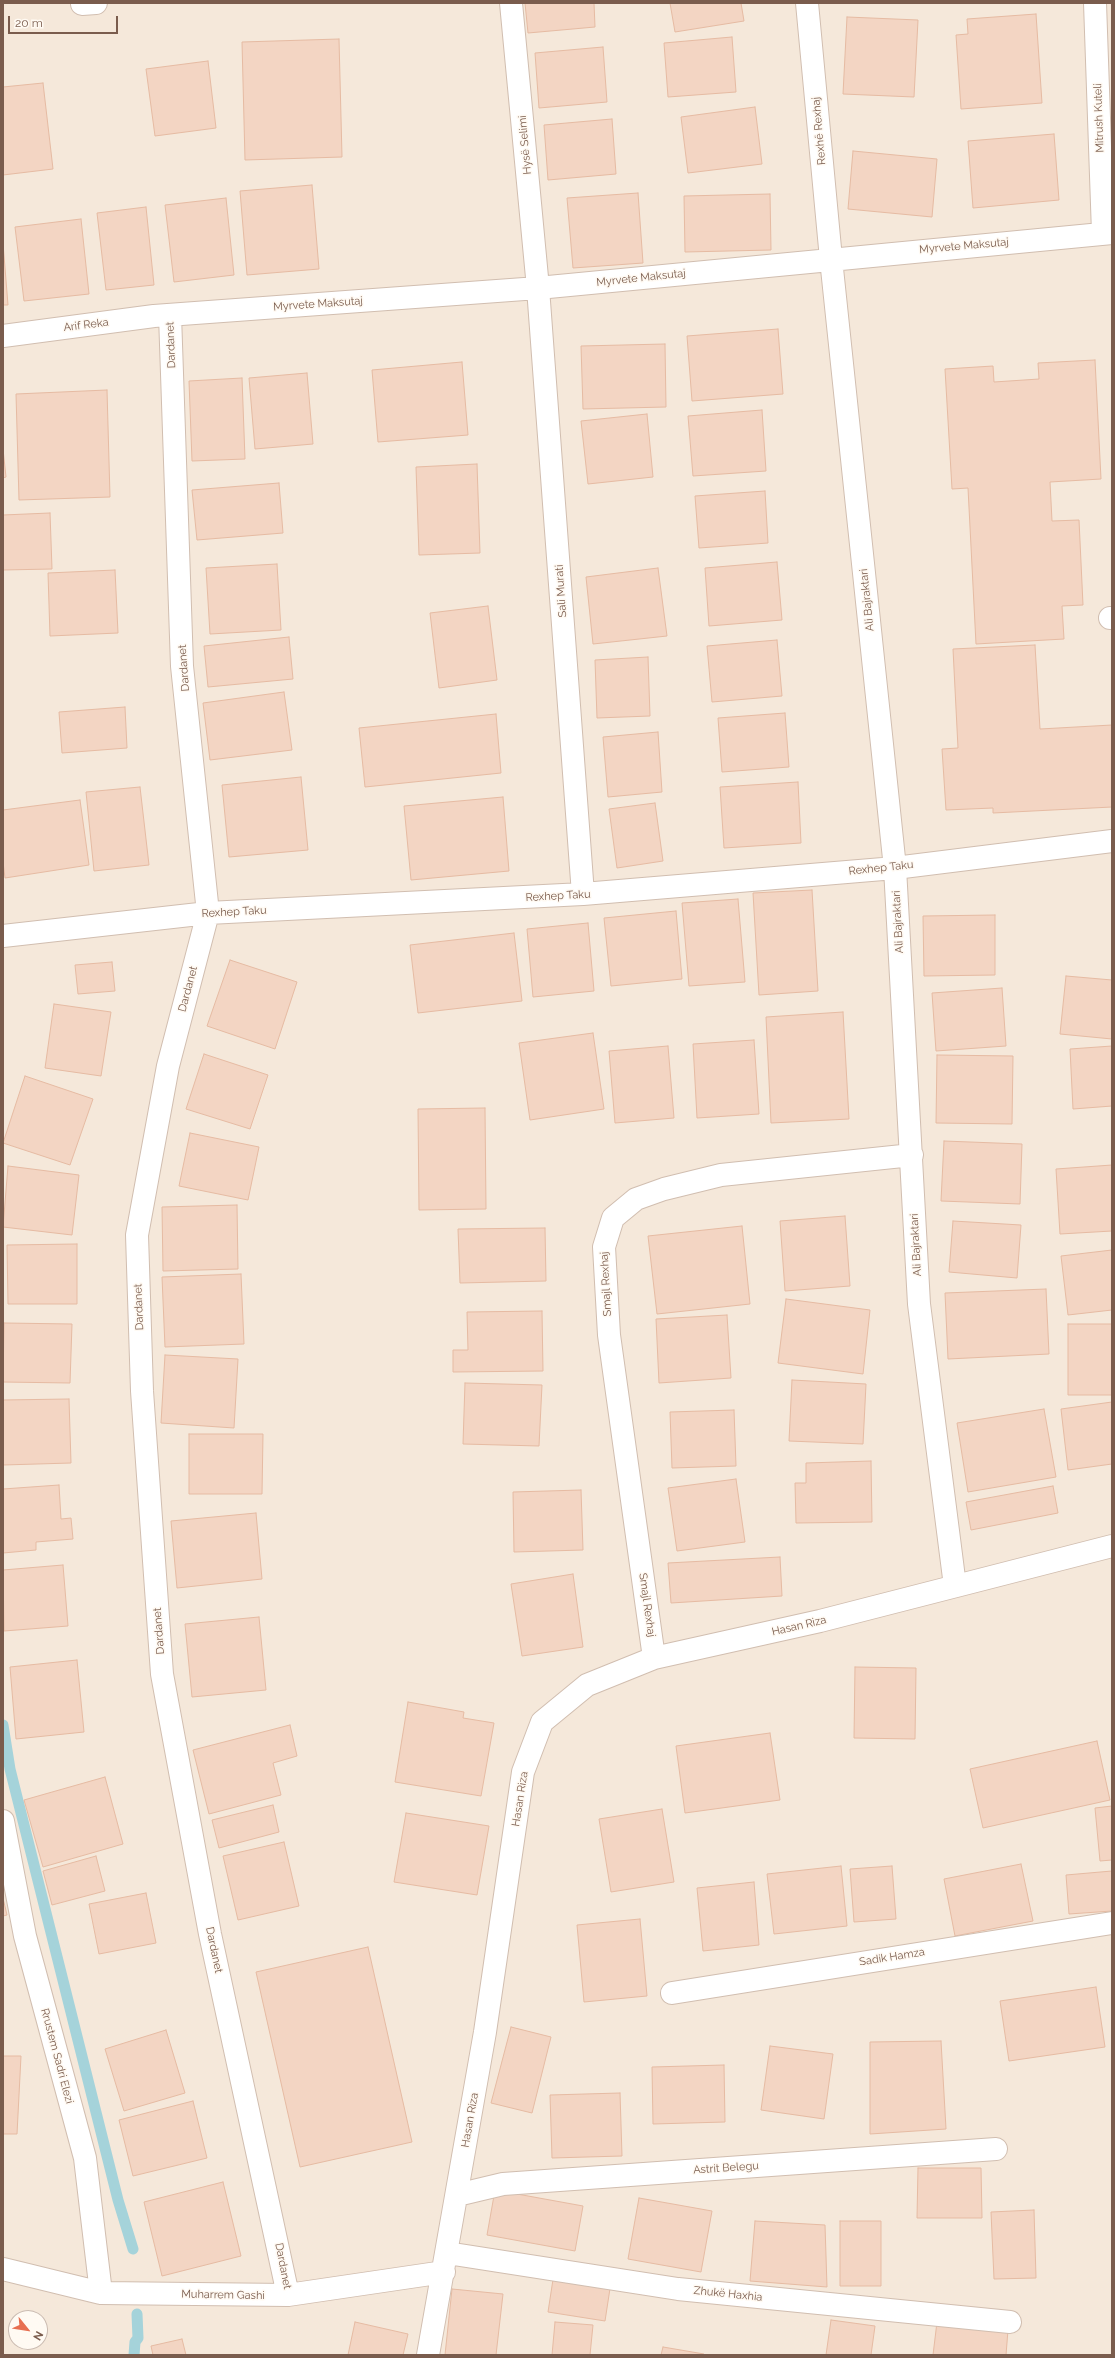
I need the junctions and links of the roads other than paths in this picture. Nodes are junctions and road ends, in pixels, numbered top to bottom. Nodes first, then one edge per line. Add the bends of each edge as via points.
1 (511, 3) edge
2 (807, 3) edge
3 (1095, 3) edge
4 (1108, 233) edge
5 (831, 259) junction
6 (538, 288) junction
7 (170, 315) junction
8 (3, 336) edge
9 (1112, 841) edge
10 (895, 868) junction
11 (583, 894) junction
12 (208, 913) junction
13 (3, 936) edge
14 (912, 1155) junction
15 (1112, 1546) edge
16 (955, 1586) junction
17 (654, 1658) junction
18 (3, 1821) edge
19 (1112, 1923) edge
20 (672, 1993) dead end
21 (996, 2149) dead end
22 (457, 2195) junction
23 (446, 2263) junction
24 (3, 2269) edge
25 (101, 2293) junction
26 (288, 2295) junction
27 (1010, 2322) dead end
28 (428, 2355) edge

1 - 6 street, Hysë Selimi
2 - 5 street, Rexhë Rexhaj
3 - 4 street, Mitrush Kuteli
4 - 5 street, Myrvete Maksutaj
5 - 6 street, Myrvete Maksutaj
5 - 10 street, Ali Bajraktari
6 - 7 street, Myrvete Maksutaj
6 - 11 street, Sali Murati
7 - 8 street, Arif Reka
7 - 12 street, Dardanet via 182,666
9 - 10 street, Rexhep Taku
10 - 11 street, Rexhep Taku
10 - 14 street, Ali Bajraktari
11 - 12 street, Rexhep Taku
12 - 13 street, Rexhep Taku
12 - 26 street, Dardanet via 168,1066 138,1235 142,1390 162,1674 210,1934
14 - 16 street, Ali Bajraktari via 920,1304
14 - 17 street, Smajl Rexhaj via 721,1175 664,1189 636,1199 614,1218 604,1247 609,1335
15 - 16 street, Hasan Riza
16 - 17 street, Hasan Riza via 820,1621
17 - 22 street, Hasan Riza via 587,1684 542,1722 523,1772 485,2032
18 - 25 street, Rrustem Sadri Elezi via 25,1936 85,2158
19 - 20 street, Sadik Hamza
21 - 22 street, Astrit Belegu via 503,2184
22 - 23 street, Hasan Riza
23 - 26 street, Muharrem Gashi
23 - 27 street, Zhukë Haxhia
23 - 28 street, Hasan Riza
24 - 25 street, Muharrem Gashi
25 - 26 street, Muharrem Gashi

